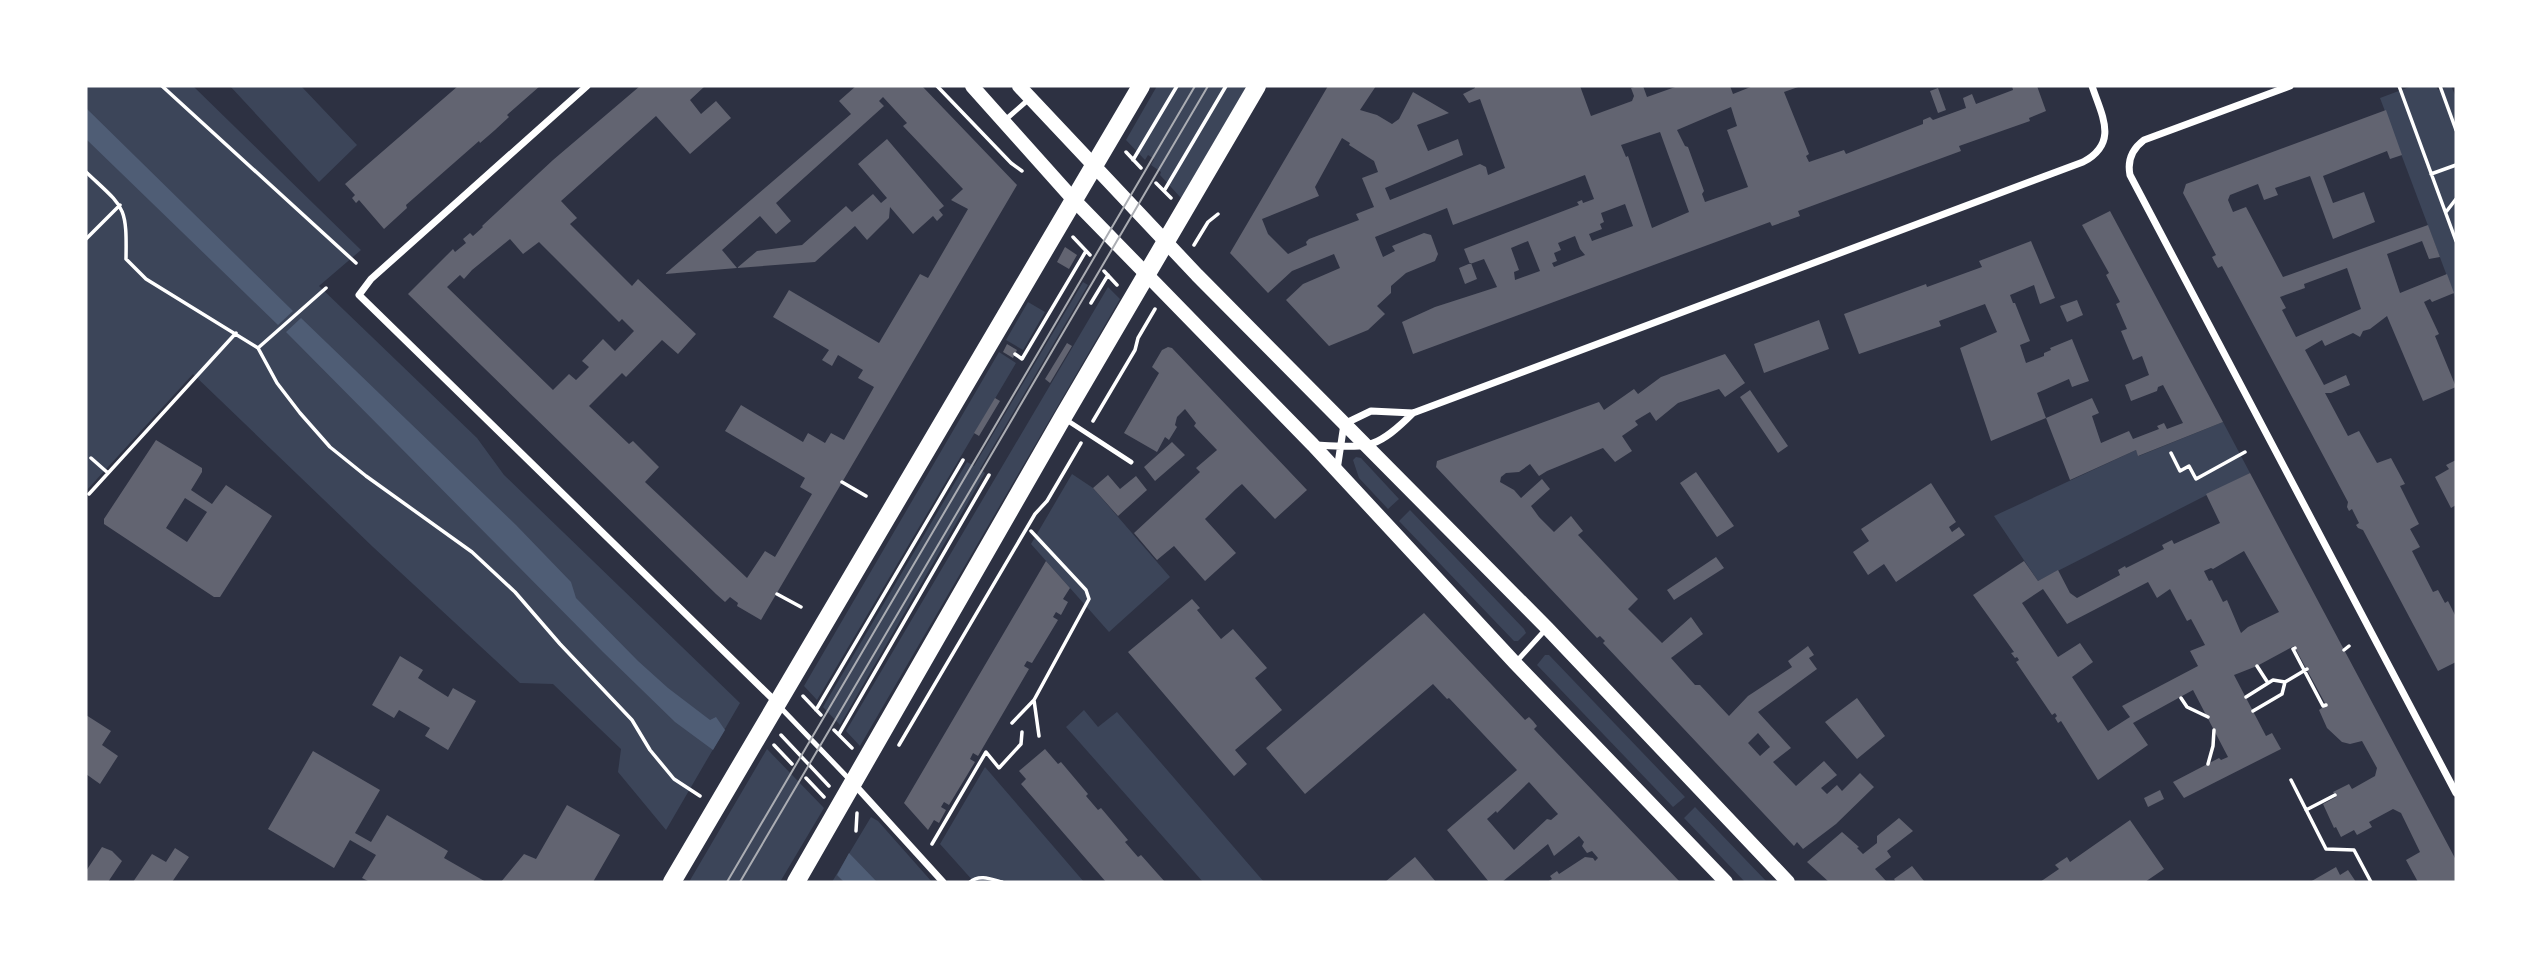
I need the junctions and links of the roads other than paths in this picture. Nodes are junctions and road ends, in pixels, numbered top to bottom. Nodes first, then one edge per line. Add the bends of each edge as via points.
1 (587, 86) edge
2 (972, 86) edge
3 (1018, 86) edge
4 (1141, 86) edge
5 (1257, 86) edge
6 (2092, 86) edge
7 (2290, 86) edge
8 (1030, 98) junction
9 (1004, 121) junction
10 (1093, 166) junction
11 (1073, 199) junction
12 (1165, 243) junction
13 (1146, 275) junction
14 (1413, 413) junction
15 (1063, 417) junction
16 (1344, 424) junction
17 (1313, 445) junction
18 (1340, 446) junction
19 (1367, 447) junction
20 (1131, 462) dead end
21 (1337, 471) junction
22 (1547, 628) junction
23 (1515, 663) junction
24 (777, 703) junction
25 (854, 784) junction
26 (2456, 793) edge
27 (672, 882) edge
28 (796, 882) edge
29 (943, 882) edge
30 (1726, 882) edge
31 (1788, 882) edge

1 - 24 street via 371,279 359,295
2 - 9 main road
3 - 8 main road
4 - 10 main road
5 - 12 main road
6 - 14 street via 2105,136 2103,147 2083,162
7 - 26 street via 2144,139 2130,158 2132,184
8 - 9 lane
8 - 10 main road
9 - 11 main road
10 - 11 main road
10 - 12 main road
11 - 13 main road
11 - 24 main road
12 - 13 main road
12 - 16 main road
13 - 15 main road
13 - 17 main road
14 - 16 street via 1371,411
14 - 19 street via 1391,435
15 - 20 lane
15 - 25 main road
16 - 18 street
16 - 19 main road
17 - 18 street
17 - 21 main road
18 - 19 street
18 - 21 street
19 - 22 main road
21 - 23 main road
22 - 23 lane
22 - 31 main road
23 - 30 main road
24 - 25 lane
24 - 27 main road
25 - 28 main road
25 - 29 street

